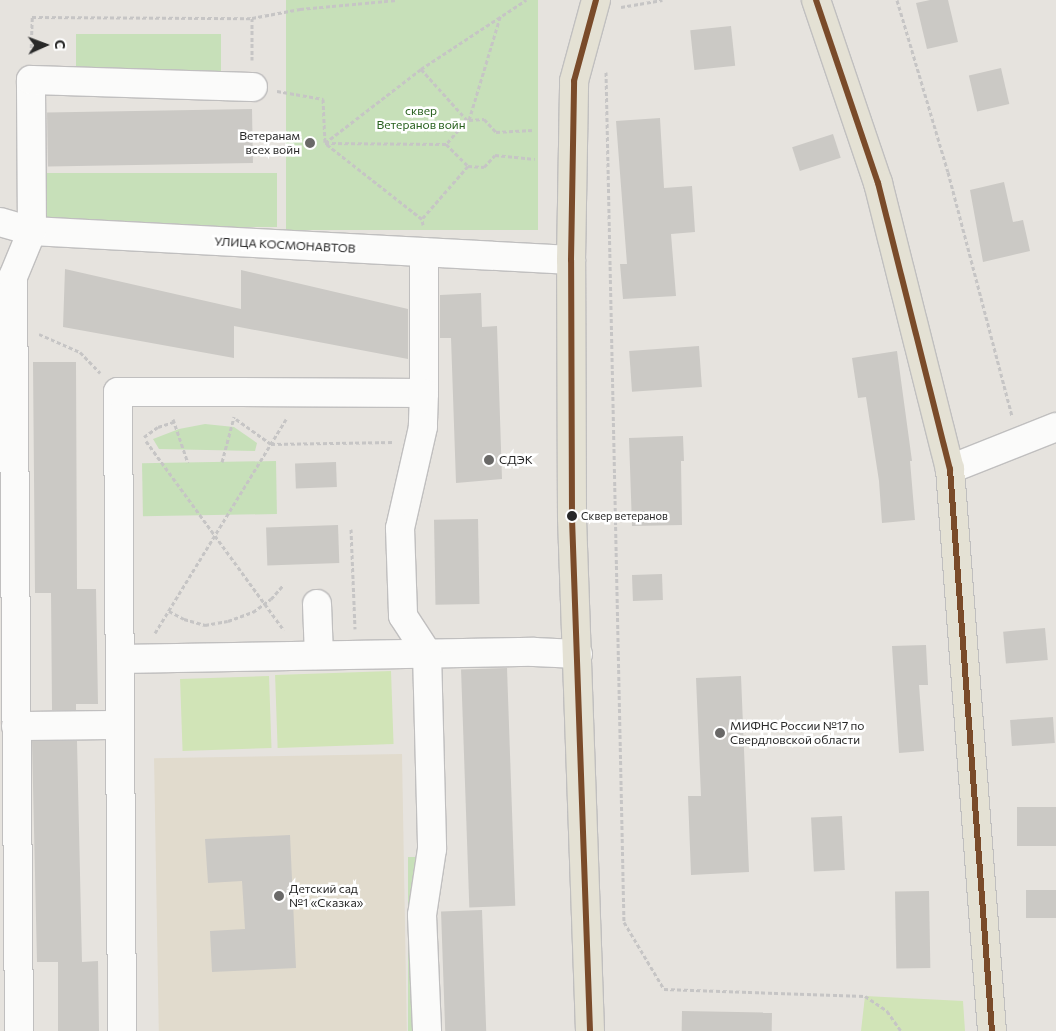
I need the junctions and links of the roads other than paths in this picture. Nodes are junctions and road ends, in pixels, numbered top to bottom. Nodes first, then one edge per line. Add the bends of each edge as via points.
1 (816, 0) edge
2 (606, 4) edge
3 (253, 87) road end
4 (0, 222) edge
5 (32, 231) junction
6 (424, 252) junction
7 (571, 260) junction
8 (424, 393) junction
9 (1056, 427) edge
10 (950, 470) junction
11 (317, 604) dead end
12 (427, 653) junction
13 (578, 654) junction
14 (310, 655) junction
15 (130, 658) junction
16 (120, 725) junction
17 (16, 726) junction
18 (19, 1031) edge
19 (122, 1031) edge
20 (427, 1031) edge
21 (590, 1031) edge
22 (992, 1031) edge

1 - 10 main road via 878,183
2 - 7 main road via 574,81
3 - 5 street via 31,80
4 - 5 street, УЛИЦА КОСМОНАВТОВ
5 - 6 street, УЛИЦА КОСМОНАВТОВ
5 - 17 street via 13,277
6 - 7 street, УЛИЦА КОСМОНАВТОВ
6 - 8 street
7 - 13 main road via 572,517
8 - 12 street via 423,427 400,528 400,547 403,616
8 - 15 street via 302,392 237,405 163,392 118,392
9 - 10 street
10 - 22 main road
11 - 14 street
12 - 13 street
12 - 14 street
12 - 20 street via 432,850 422,915
13 - 21 main road
14 - 15 street
15 - 16 street
16 - 17 street
16 - 19 street
17 - 18 street

